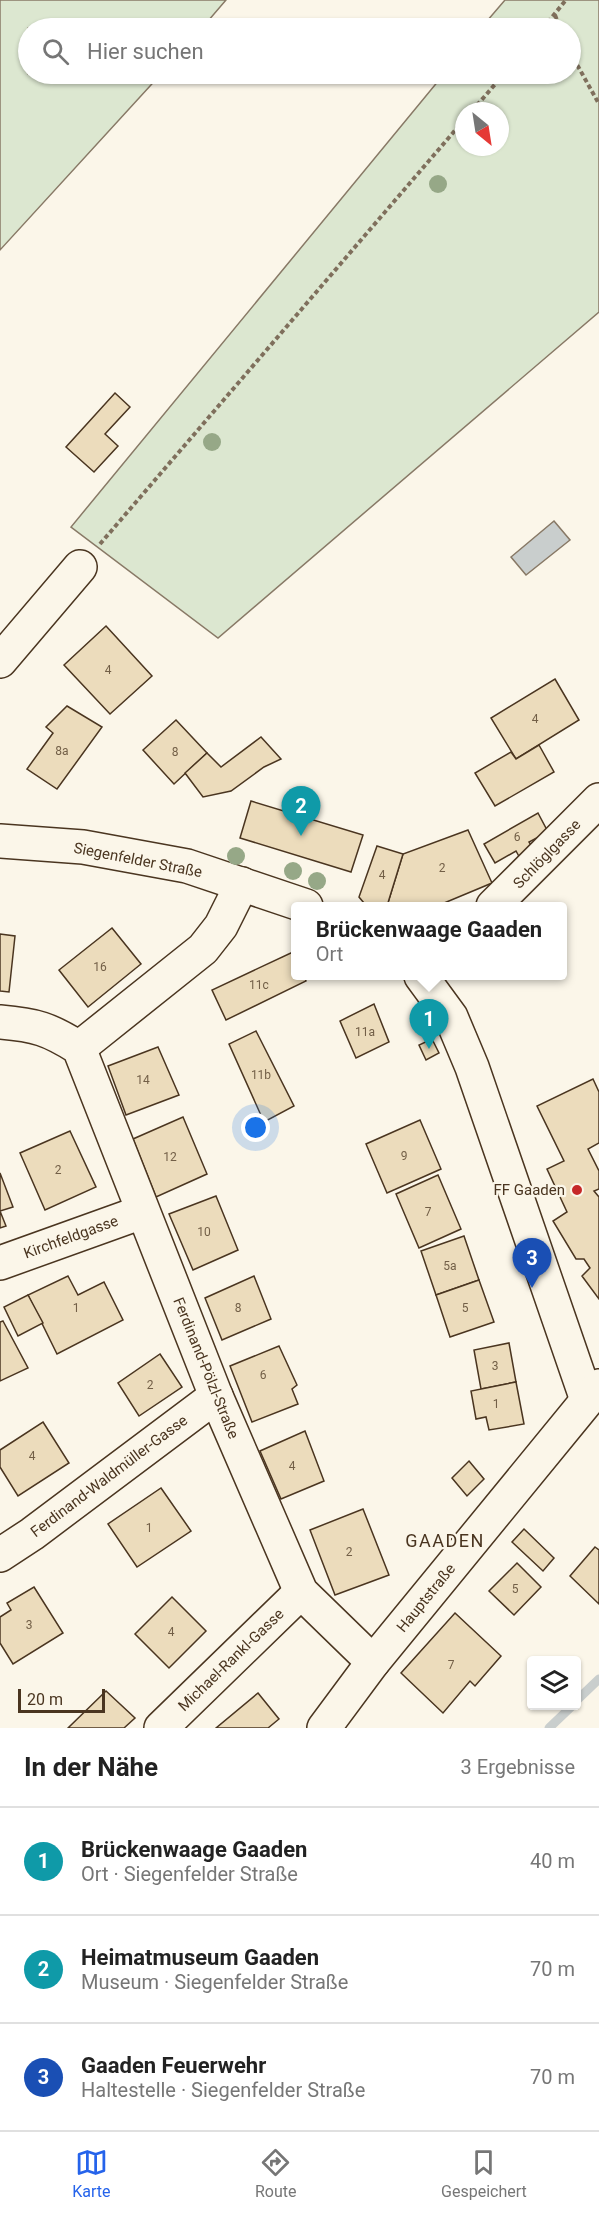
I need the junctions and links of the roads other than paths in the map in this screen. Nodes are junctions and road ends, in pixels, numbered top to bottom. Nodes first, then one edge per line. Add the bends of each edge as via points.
1 (80, 567) road end
2 (0, 661) edge
3 (599, 800) edge
4 (0, 841) edge
5 (242, 884) junction
6 (294, 902) edge
7 (497, 902) edge
8 (425, 980) edge
9 (0, 1022) edge
10 (79, 1048) junction
11 (142, 1212) junction
12 (0, 1263) edge
13 (593, 1393) edge
14 (216, 1395) junction
15 (0, 1555) edge
16 (301, 1592) junction
17 (373, 1662) junction
18 (162, 1728) edge
19 (324, 1728) edge

1 - 2 street
3 - 7 street, Schlöglgasse
4 - 5 street, Siegenfelder Straße via 83,847 187,866
5 - 6 street, Siegenfelder Straße
5 - 10 street via 221,926 203,949
8 - 13 street via 451,1017 472,1067
9 - 10 street via 33,1024
10 - 11 street, Ferdinand-Pölzl-Straße
11 - 12 street, Kirchfeldgasse
11 - 14 street, Ferdinand-Pölzl-Straße
13 - 17 street, Hauptstraße
14 - 15 street, Ferdinand-Waldmüller-Gasse
14 - 16 street, Ferdinand-Pölzl-Straße
16 - 17 street, Ferdinand-Pölzl-Straße
16 - 18 street, Michael-Rankl-Gasse
17 - 19 street, Hauptstraße

